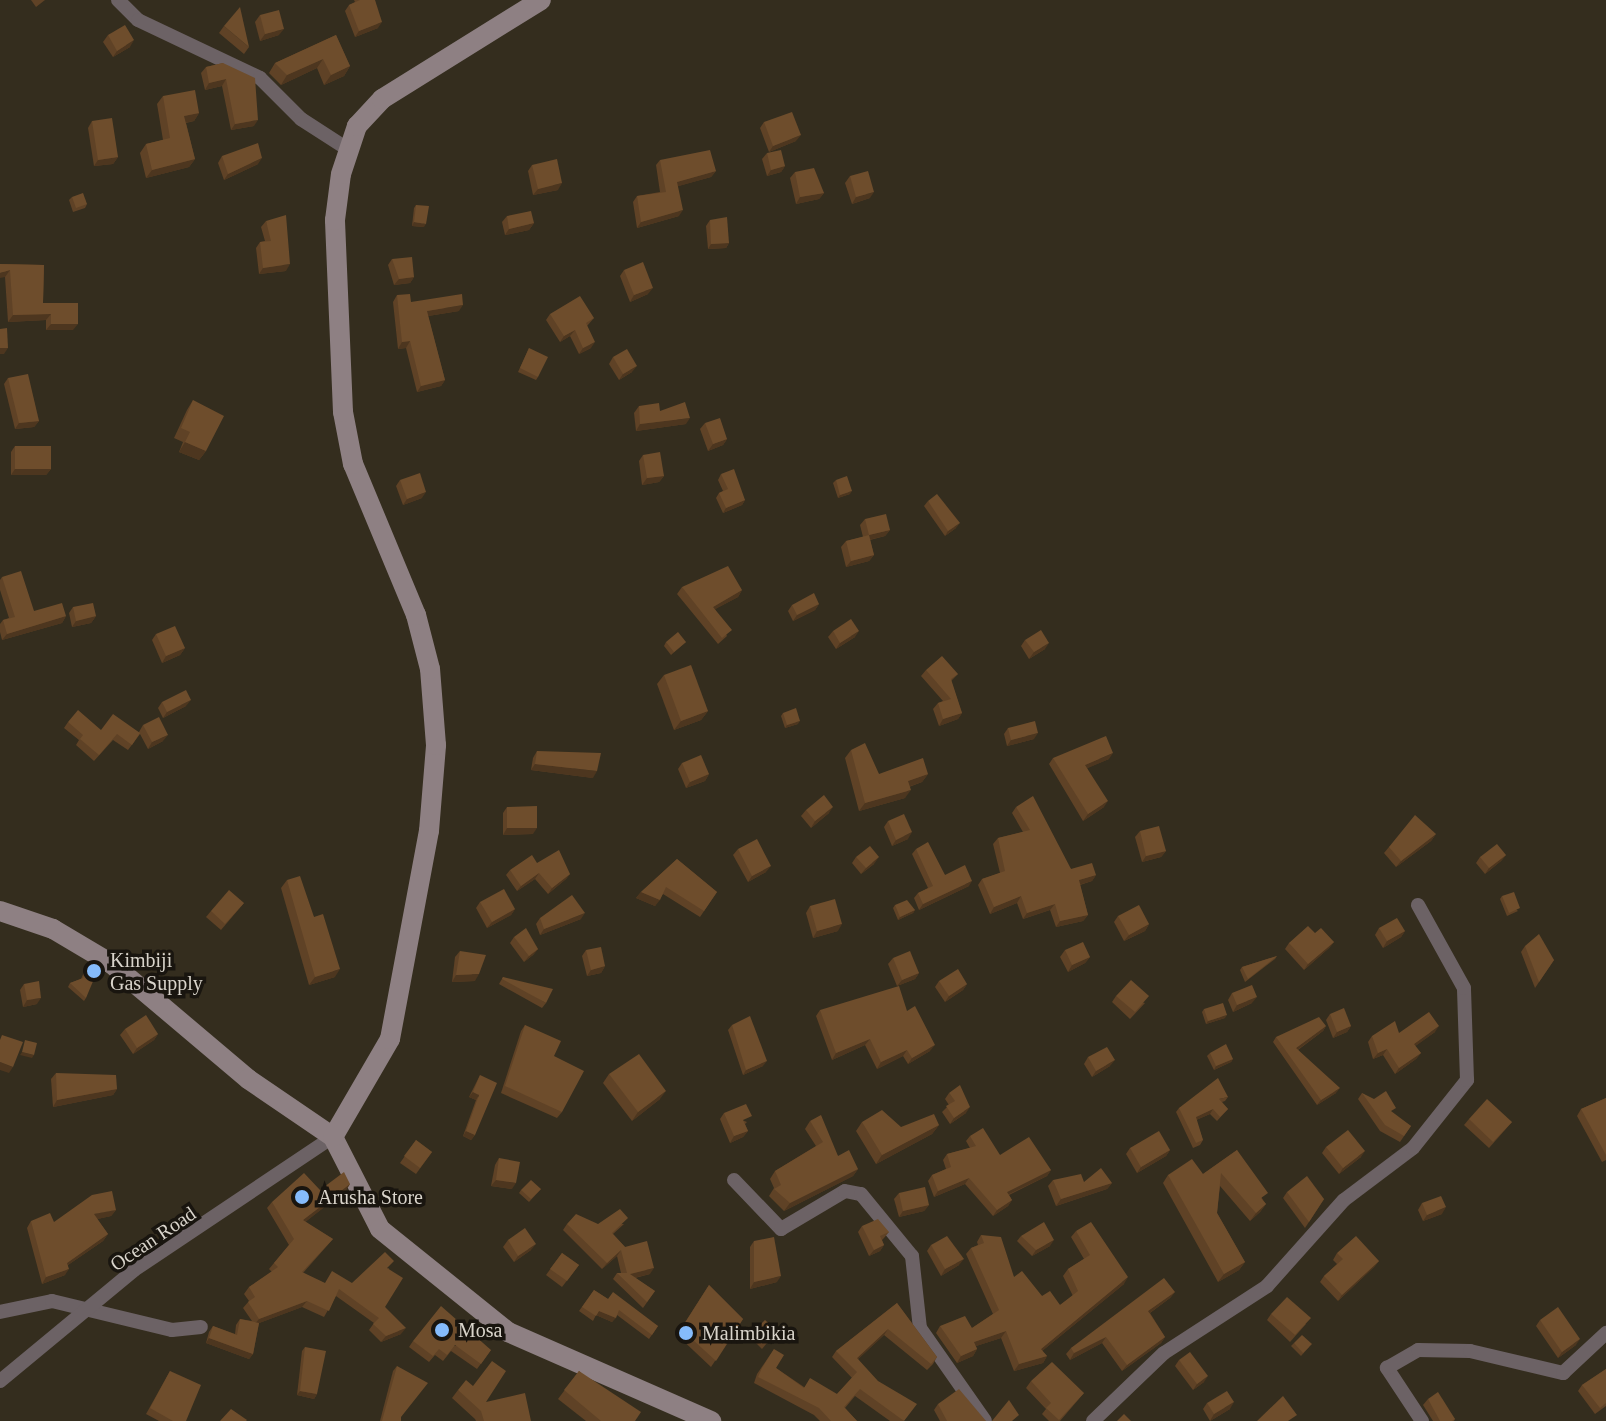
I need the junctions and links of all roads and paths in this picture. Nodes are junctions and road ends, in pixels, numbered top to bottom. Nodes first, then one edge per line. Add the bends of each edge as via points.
1 (118, 0) edge
2 (541, 0) edge
3 (349, 150) junction
4 (1418, 905) dead end
5 (0, 911) edge
6 (333, 1137) junction
7 (734, 1180) dead end
8 (0, 1312) edge
9 (83, 1313) junction
10 (201, 1327) dead end
11 (1606, 1333) edge
12 (0, 1381) edge
13 (711, 1421) edge
14 (985, 1421) edge
15 (1093, 1421) edge
16 (1422, 1421) edge

1 - 3 street via 138,20 260,78 301,119
2 - 3 street via 382,99 357,126
3 - 6 street via 335,220 343,412 353,464 416,615 430,669 436,745 429,831 390,1039
4 - 15 street via 1464,988 1467,1080 1413,1148 1344,1200 1267,1286 1164,1353
5 - 6 street via 53,929 112,964 248,1079
6 - 9 street, Ocean Road
6 - 13 street via 380,1229 476,1308 533,1347
7 - 14 street via 781,1229 845,1191 861,1194 912,1256 920,1328
8 - 9 street via 52,1301
9 - 10 street via 101,1311 172,1330
9 - 12 street, Ocean Road
11 - 16 street via 1563,1373 1470,1351 1418,1350 1387,1368

